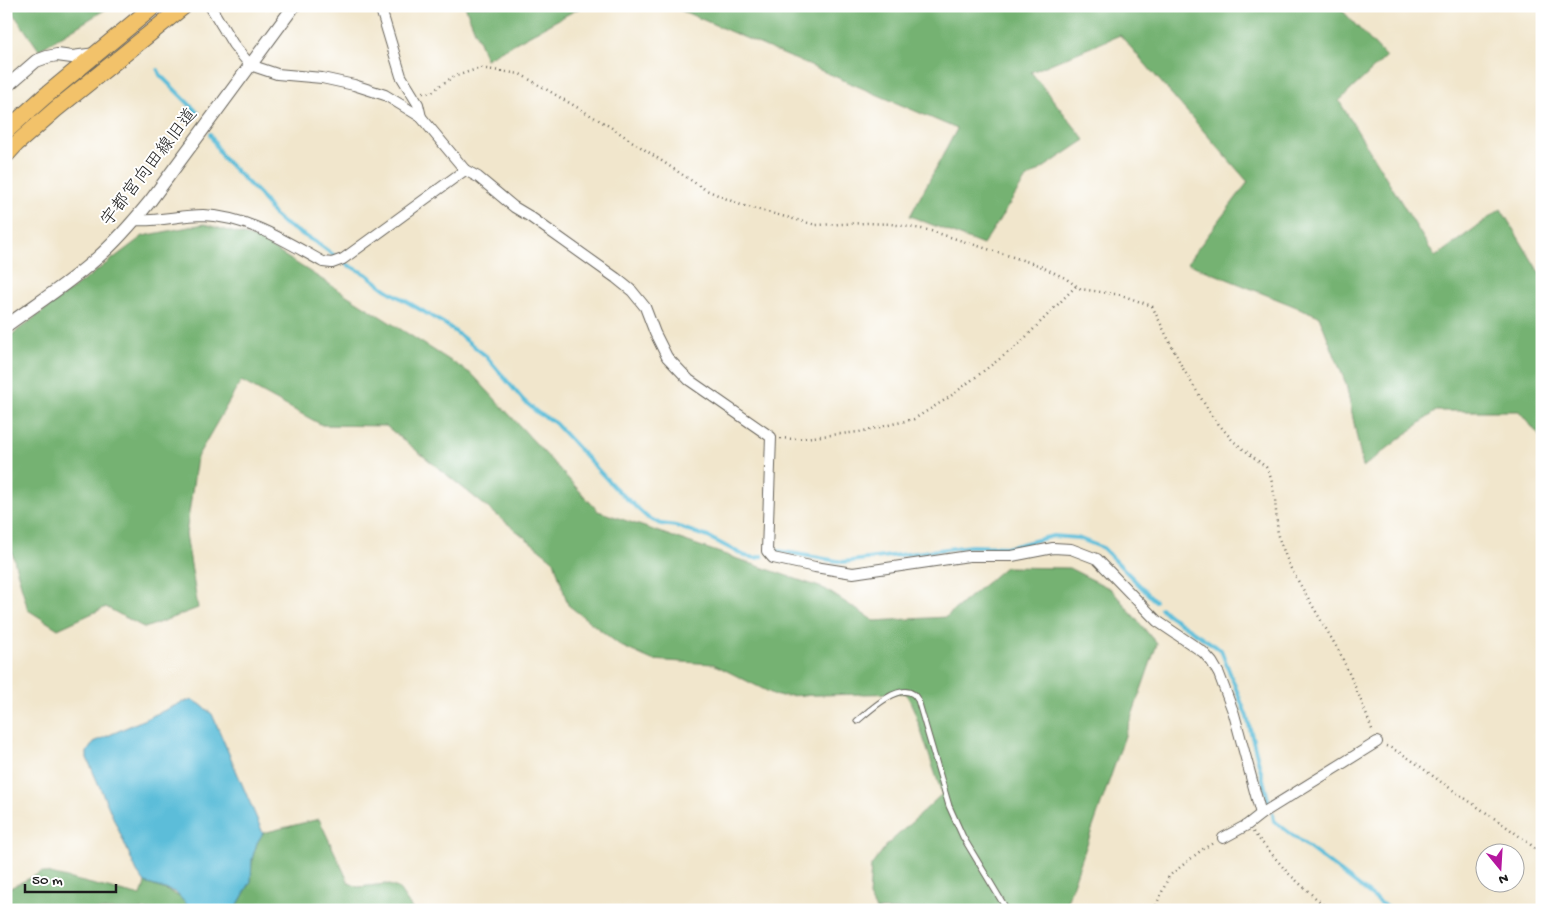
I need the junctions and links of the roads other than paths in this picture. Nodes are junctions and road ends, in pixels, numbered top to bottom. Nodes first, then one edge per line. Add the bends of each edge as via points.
1 (154, 6) edge
2 (184, 6) edge
3 (210, 6) edge
4 (294, 6) edge
5 (380, 6) edge
6 (96, 54) junction
7 (250, 66) junction
8 (6, 87) edge
9 (420, 117) junction
10 (6, 131) edge
11 (6, 155) edge
12 (465, 170) junction
13 (134, 220) junction
14 (6, 326) edge
15 (857, 721) dead end
16 (1377, 742) road end
17 (1261, 814) junction
18 (1224, 838) road end
19 (1007, 910) edge

1 - 6 main road
2 - 11 main road via 56,109
3 - 7 street
4 - 7 street, 宇都宮向田線旧道
5 - 9 street via 401,76 418,104
6 - 8 street via 56,55 36,61
6 - 10 main road
7 - 9 street via 277,74 354,85 385,95
7 - 13 street, 宇都宮向田線旧道
9 - 12 street
12 - 13 street via 343,259 332,263 324,262 265,229 243,221 204,215
12 - 17 street via 624,284 645,307 667,357 689,380 771,437 768,551 773,558 854,573 969,556 1012,556 1053,548 1071,548 1097,559 1157,621 1203,652 1220,674
13 - 14 street, 宇都宮向田線旧道 via 75,277
15 - 19 lane via 894,692 906,691 918,700 949,806 963,837
16 - 17 street
17 - 18 street

